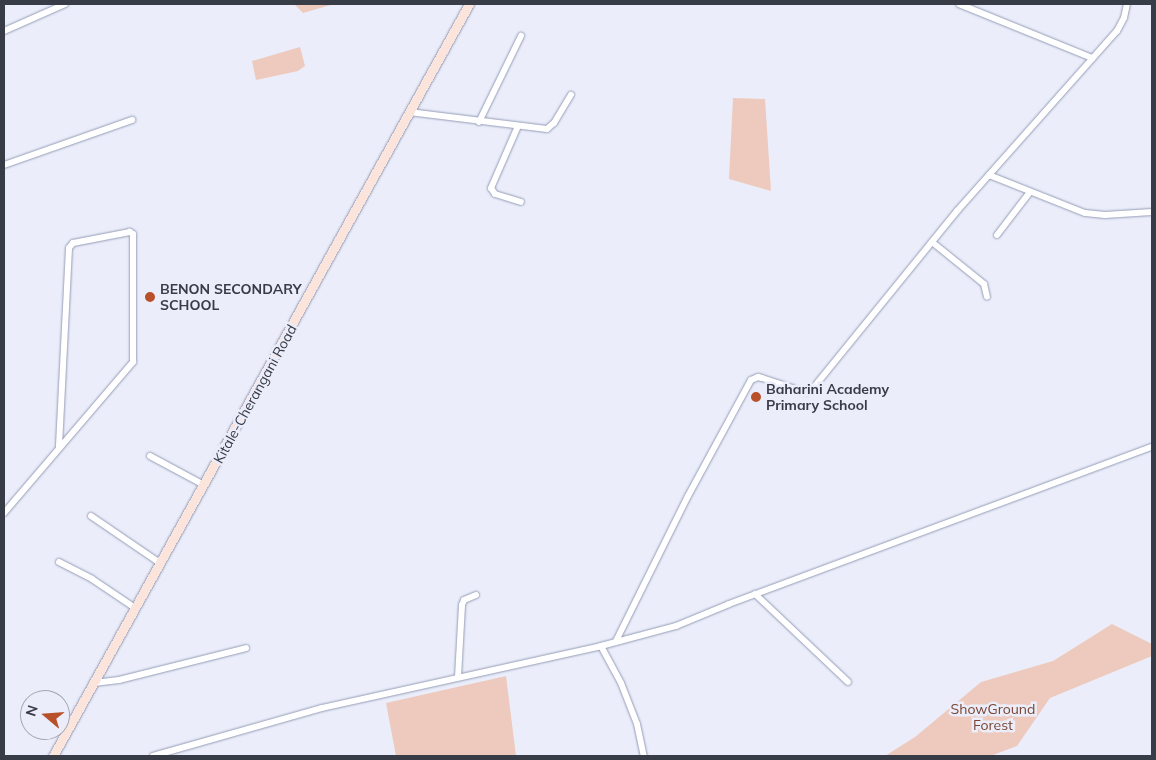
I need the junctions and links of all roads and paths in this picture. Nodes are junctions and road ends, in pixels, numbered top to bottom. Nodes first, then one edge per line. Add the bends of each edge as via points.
1 (65, 4) edge
2 (469, 4) edge
3 (959, 4) edge
4 (1127, 4) edge
5 (4, 31) edge
6 (521, 36) dead end
7 (1092, 58) junction
8 (571, 95) dead end
9 (409, 112) junction
10 (132, 120) dead end
11 (479, 122) junction
12 (518, 126) junction
13 (4, 164) edge
14 (990, 175) junction
15 (1030, 192) junction
16 (521, 202) dead end
17 (1152, 212) edge
18 (998, 235) dead end
19 (932, 242) junction
20 (987, 296) dead end
21 (1152, 447) edge
22 (59, 448) junction
23 (150, 456) dead end
24 (204, 486) junction
25 (4, 513) edge
26 (92, 516) dead end
27 (59, 562) dead end
28 (160, 563) junction
29 (755, 594) junction
30 (476, 595) dead end
31 (135, 608) junction
32 (616, 641) junction
33 (601, 646) junction
34 (246, 648) dead end
35 (458, 677) junction
36 (848, 682) dead end
37 (94, 683) junction
38 (54, 756) edge
39 (153, 756) edge
40 (644, 756) edge

1 - 5 street
2 - 9 main road, Kitale-Cherangani Road
3 - 7 street
4 - 7 street via 1121,25
6 - 11 street
7 - 14 street
8 - 12 street via 549,128
9 - 11 street
9 - 24 main road, Kitale-Cherangani Road
10 - 13 street
11 - 12 street
12 - 16 street via 492,188 495,194
14 - 15 street
14 - 19 street
15 - 17 street via 1085,213
15 - 18 street
19 - 20 street via 984,284
19 - 32 street via 811,390 802,391 758,377 752,380 688,496
21 - 29 street
22 - 22 street via 69,248 74,243 130,232 133,234 133,362
22 - 25 street
23 - 24 street
24 - 28 main road, Kitale-Cherangani Road
26 - 28 street
27 - 31 street via 92,579
28 - 31 main road, Kitale-Cherangani Road
29 - 32 street via 676,626
29 - 36 street
30 - 35 street via 464,600 462,605
31 - 37 main road, Kitale-Cherangani Road
32 - 33 street
33 - 35 street
33 - 40 street via 621,683 637,724
34 - 37 street via 119,680
35 - 39 street via 304,713
37 - 38 main road, Kitale-Cherangani Road

